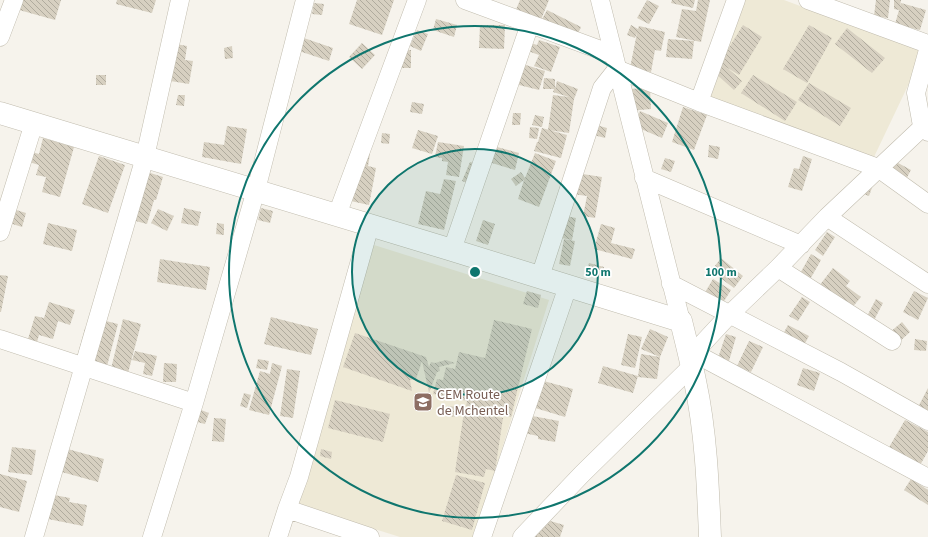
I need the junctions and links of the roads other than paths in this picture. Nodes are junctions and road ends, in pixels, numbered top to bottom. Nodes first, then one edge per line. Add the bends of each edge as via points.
1 (14, 0) edge
2 (180, 0) edge
3 (305, 0) edge
4 (417, 0) edge
5 (465, 0) edge
6 (600, 0) edge
7 (736, 0) edge
8 (808, 0) edge
9 (845, 6) edge
10 (530, 24) junction
11 (0, 37) edge
12 (928, 44) edge
13 (928, 50) edge
14 (615, 62) junction
15 (699, 102) junction
16 (0, 113) edge
17 (34, 123) junction
18 (926, 127) edge
19 (145, 157) junction
20 (878, 168) junction
21 (644, 178) junction
22 (256, 190) junction
23 (928, 204) edge
24 (337, 215) junction
25 (827, 217) junction
26 (370, 225) junction
27 (0, 232) edge
28 (801, 245) junction
29 (452, 250) junction
30 (778, 268) junction
31 (540, 277) junction
32 (671, 284) junction
33 (928, 284) edge
34 (568, 286) junction
35 (730, 314) junction
36 (681, 321) junction
37 (0, 339) edge
38 (892, 341) dead end
39 (692, 358) junction
40 (84, 368) junction
41 (194, 403) junction
42 (928, 421) edge
43 (928, 478) edge
44 (286, 509) junction
45 (34, 537) edge
46 (152, 537) edge
47 (278, 537) edge
48 (370, 537) edge
49 (482, 537) edge
50 (522, 537) edge
51 (710, 537) edge

1 - 11 street
2 - 19 street
3 - 22 street
4 - 24 street
5 - 10 street
6 - 14 street
7 - 15 street
8 - 9 street
9 - 12 street
10 - 14 street
10 - 29 street
13 - 18 street via 916,93
14 - 15 street
14 - 21 street
14 - 31 street via 602,88
15 - 20 street
16 - 17 street
17 - 19 street
17 - 27 street
18 - 20 street
19 - 22 street
19 - 40 street
20 - 23 street
20 - 25 street
21 - 28 street
21 - 32 street
22 - 24 street
22 - 41 street
24 - 26 street
25 - 28 street
25 - 33 street
26 - 29 street
26 - 44 street via 299,477
28 - 30 street
29 - 31 street
30 - 35 street
30 - 38 street
31 - 34 street
32 - 35 street
32 - 36 street
34 - 36 street
34 - 49 street
35 - 39 street
35 - 42 street via 842,372
36 - 39 street
37 - 40 street
39 - 43 street
39 - 50 street
39 - 51 street via 702,426
40 - 41 street
40 - 45 street
41 - 46 street
44 - 47 street
44 - 48 street

